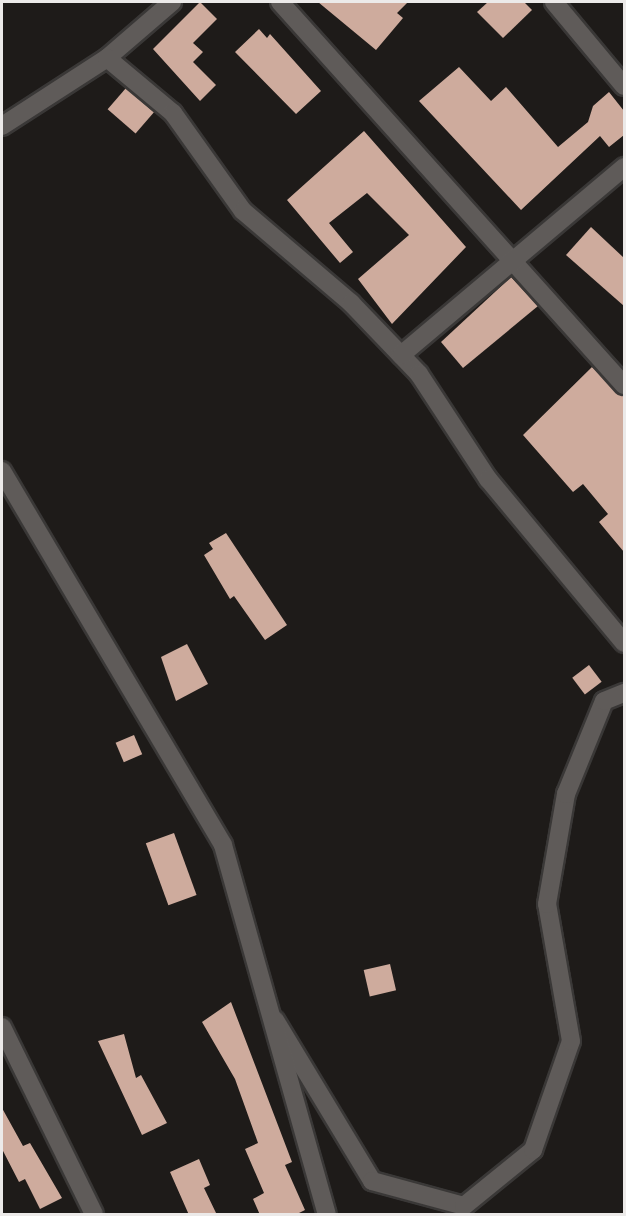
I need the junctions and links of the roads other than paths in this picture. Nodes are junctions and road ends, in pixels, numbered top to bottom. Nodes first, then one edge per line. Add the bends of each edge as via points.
1 (172, 2) edge
2 (280, 2) edge
3 (554, 2) edge
4 (107, 58) junction
5 (624, 86) edge
6 (2, 126) edge
7 (624, 167) edge
8 (513, 262) junction
9 (401, 355) junction
10 (624, 385) edge
11 (2, 471) edge
12 (624, 643) edge
13 (624, 693) edge
14 (268, 1008) junction
15 (2, 1027) edge
16 (94, 1215) edge
17 (327, 1215) edge

1 - 4 street
2 - 8 street
3 - 5 street
4 - 6 street
4 - 9 street via 173,113 243,211 351,303
7 - 8 street
8 - 9 street
8 - 10 street
9 - 12 street via 488,479
11 - 14 street via 223,845
13 - 14 street via 604,701 566,794 547,904 571,1041 532,1150 464,1206 372,1181
14 - 17 street
15 - 16 street

